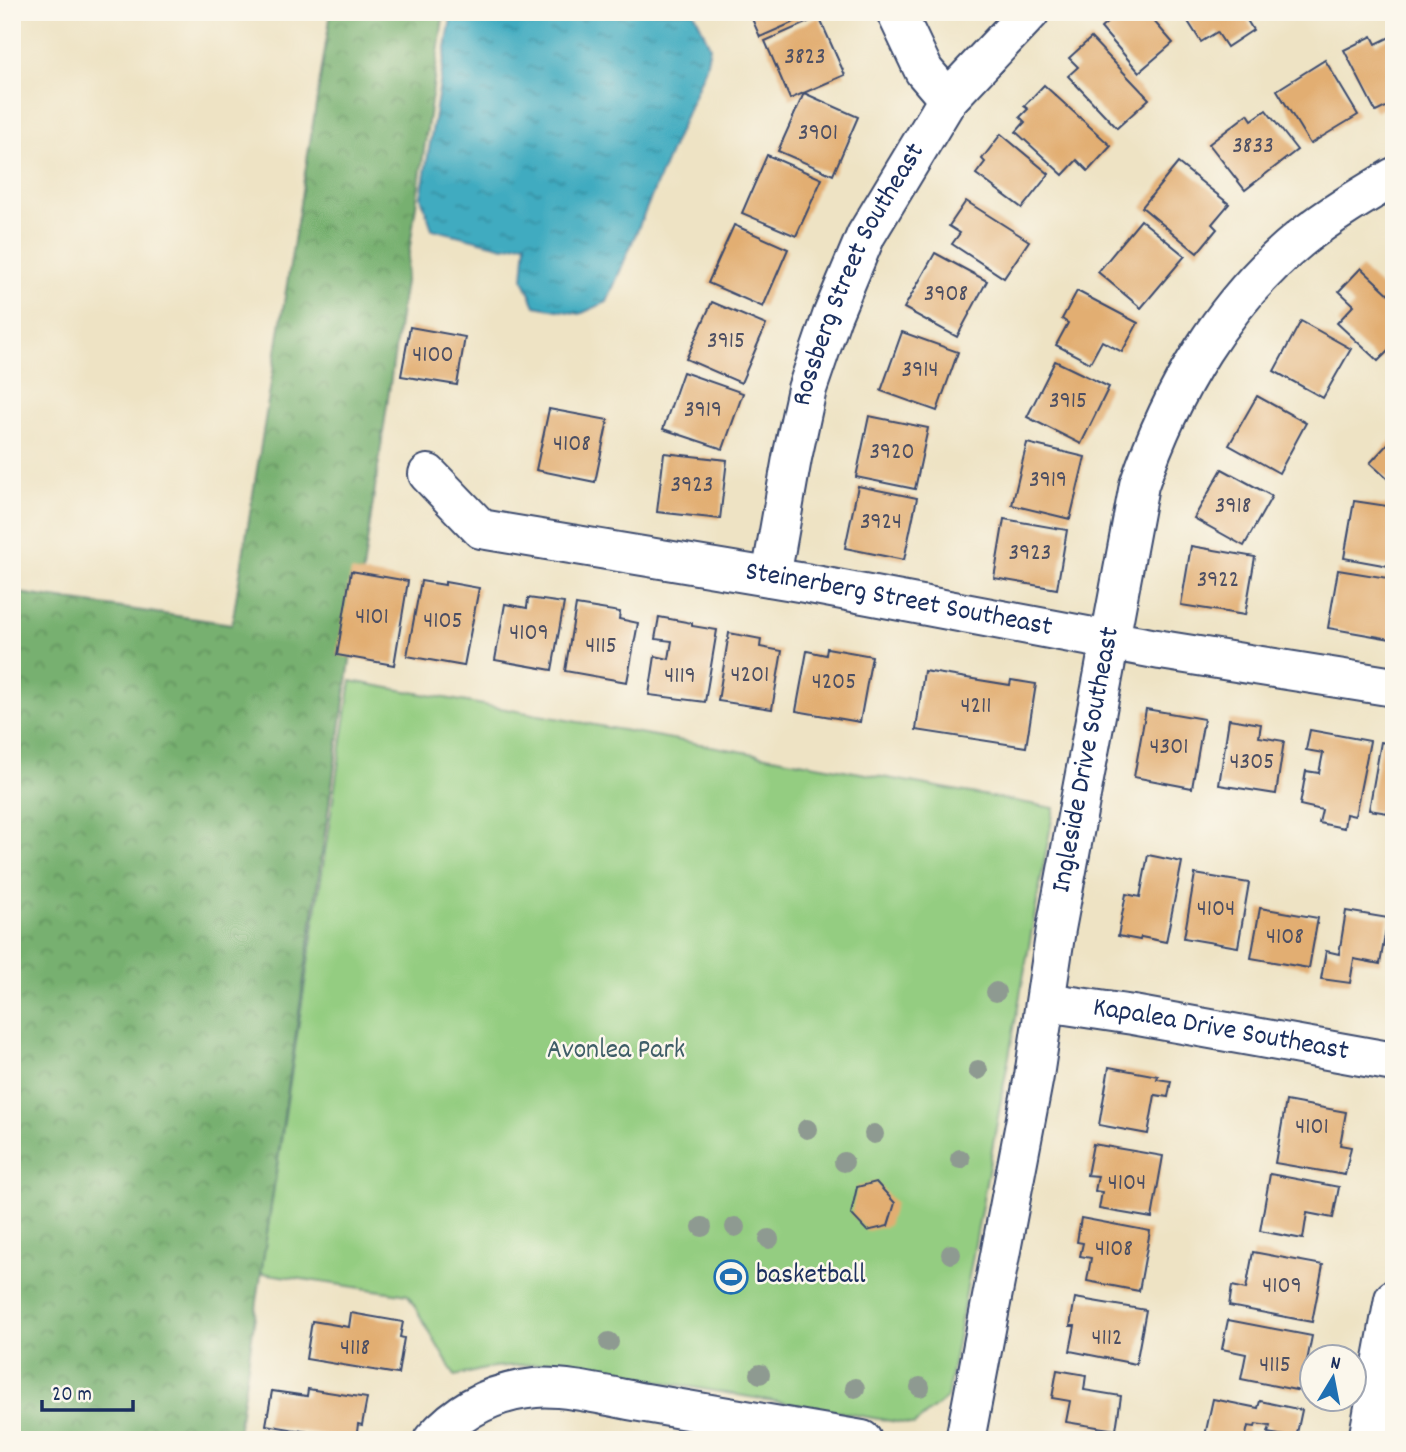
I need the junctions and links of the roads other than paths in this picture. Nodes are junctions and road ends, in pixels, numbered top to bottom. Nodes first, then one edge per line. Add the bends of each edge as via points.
1 (896, 12) edge
2 (1030, 12) edge
3 (948, 100) junction
4 (1394, 177) edge
5 (428, 474) dead end
6 (771, 577) junction
7 (1111, 641) junction
8 (1394, 687) edge
9 (1046, 1002) junction
10 (1394, 1062) edge
11 (1394, 1299) edge
12 (433, 1440) edge
13 (862, 1440) edge
14 (965, 1440) edge
15 (1368, 1440) edge

1 - 3 street via 924,71
2 - 3 street, Rossberg Street Southeast
3 - 6 street, Rossberg Street Southeast via 866,236 832,316 807,389
4 - 7 street, Ingleside Drive Southeast via 1320,223 1268,268 1243,294 1181,384 1139,485
5 - 6 street, Steinerberg Street Southeast via 481,529
6 - 7 street, Steinerberg Street Southeast
7 - 8 street, Steinerberg Street Southeast
7 - 9 street, Ingleside Drive Southeast
9 - 10 street, Kapalea Drive Southeast
9 - 14 street, Ingleside Drive Southeast
11 - 15 street
12 - 13 street via 461,1413 486,1399 538,1387

